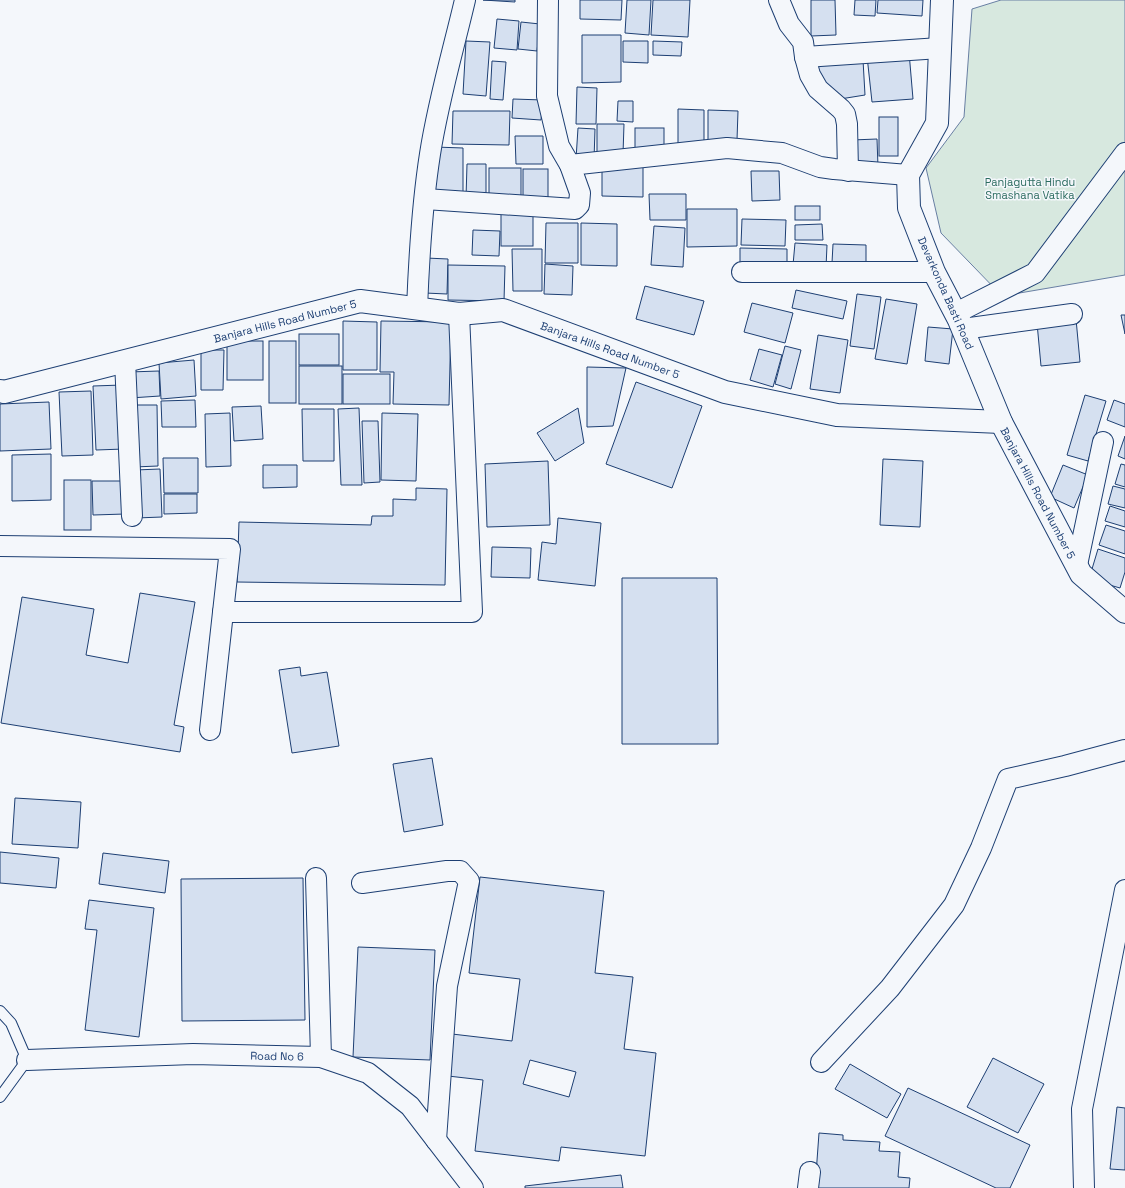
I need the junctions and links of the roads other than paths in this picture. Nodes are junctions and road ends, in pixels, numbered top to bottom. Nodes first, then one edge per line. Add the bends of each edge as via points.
1 (465, 0) edge
2 (548, 0) edge
3 (779, 0) edge
4 (942, 0) edge
5 (940, 48) junction
6 (805, 57) junction
7 (1125, 152) edge
8 (570, 165) junction
9 (848, 171) junction
10 (908, 175) junction
11 (425, 199) junction
12 (742, 272) dead end
13 (934, 272) junction
14 (417, 309) junction
15 (459, 314) junction
16 (1072, 314) dead end
17 (960, 321) junction
18 (125, 361) junction
19 (0, 391) edge
20 (1001, 422) junction
21 (1103, 442) dead end
22 (132, 516) dead end
23 (0, 546) edge
24 (1077, 565) junction
25 (223, 612) junction
26 (1125, 612) edge
27 (210, 730) dead end
28 (1125, 750) edge
29 (316, 878) dead end
30 (362, 883) dead end
31 (1125, 890) edge
32 (0, 1011) edge
33 (321, 1057) junction
34 (28, 1060) junction
35 (821, 1062) dead end
36 (0, 1097) edge
37 (436, 1140) junction
38 (473, 1188) edge
39 (1084, 1188) edge

1 - 11 street via 430,154
2 - 8 street via 547,96 559,146
3 - 6 street via 789,24 803,42
4 - 5 street
5 - 6 street
5 - 10 street via 937,123
6 - 9 street via 810,75 818,89 845,114
7 - 17 street via 1035,273
8 - 9 street via 727,148 782,152 820,167
8 - 11 street via 580,193 579,205 575,209
9 - 10 street
10 - 13 street, Devarkonda Basti Road via 909,208
11 - 14 street
12 - 13 street
13 - 17 street, Devarkonda Basti Road
14 - 15 street, Banjara Hills Road Number 5
14 - 18 street, Banjara Hills Road Number 5 via 360,301
15 - 20 street, Banjara Hills Road Number 5 via 503,310 725,392 748,397 837,414
15 - 25 street via 472,612
16 - 17 street
17 - 20 street, Devarkonda Basti Road
18 - 19 street, Banjara Hills Road Number 5
18 - 22 street
20 - 24 street, Banjara Hills Road Number 5
21 - 24 street
23 - 25 street via 230,549
24 - 26 street, Banjara Hills Road Number 5 via 1081,574
25 - 27 street
28 - 35 street via 1008,779 981,848 954,905 890,988
29 - 33 street
30 - 37 street via 447,872 460,872 469,881 447,986
31 - 39 street via 1082,1109
32 - 34 lane via 11,1023
33 - 34 street, Road No 6 via 193,1054
33 - 37 street, Road No 6 via 368,1073 410,1106
34 - 36 lane
37 - 38 street, Road No 6

